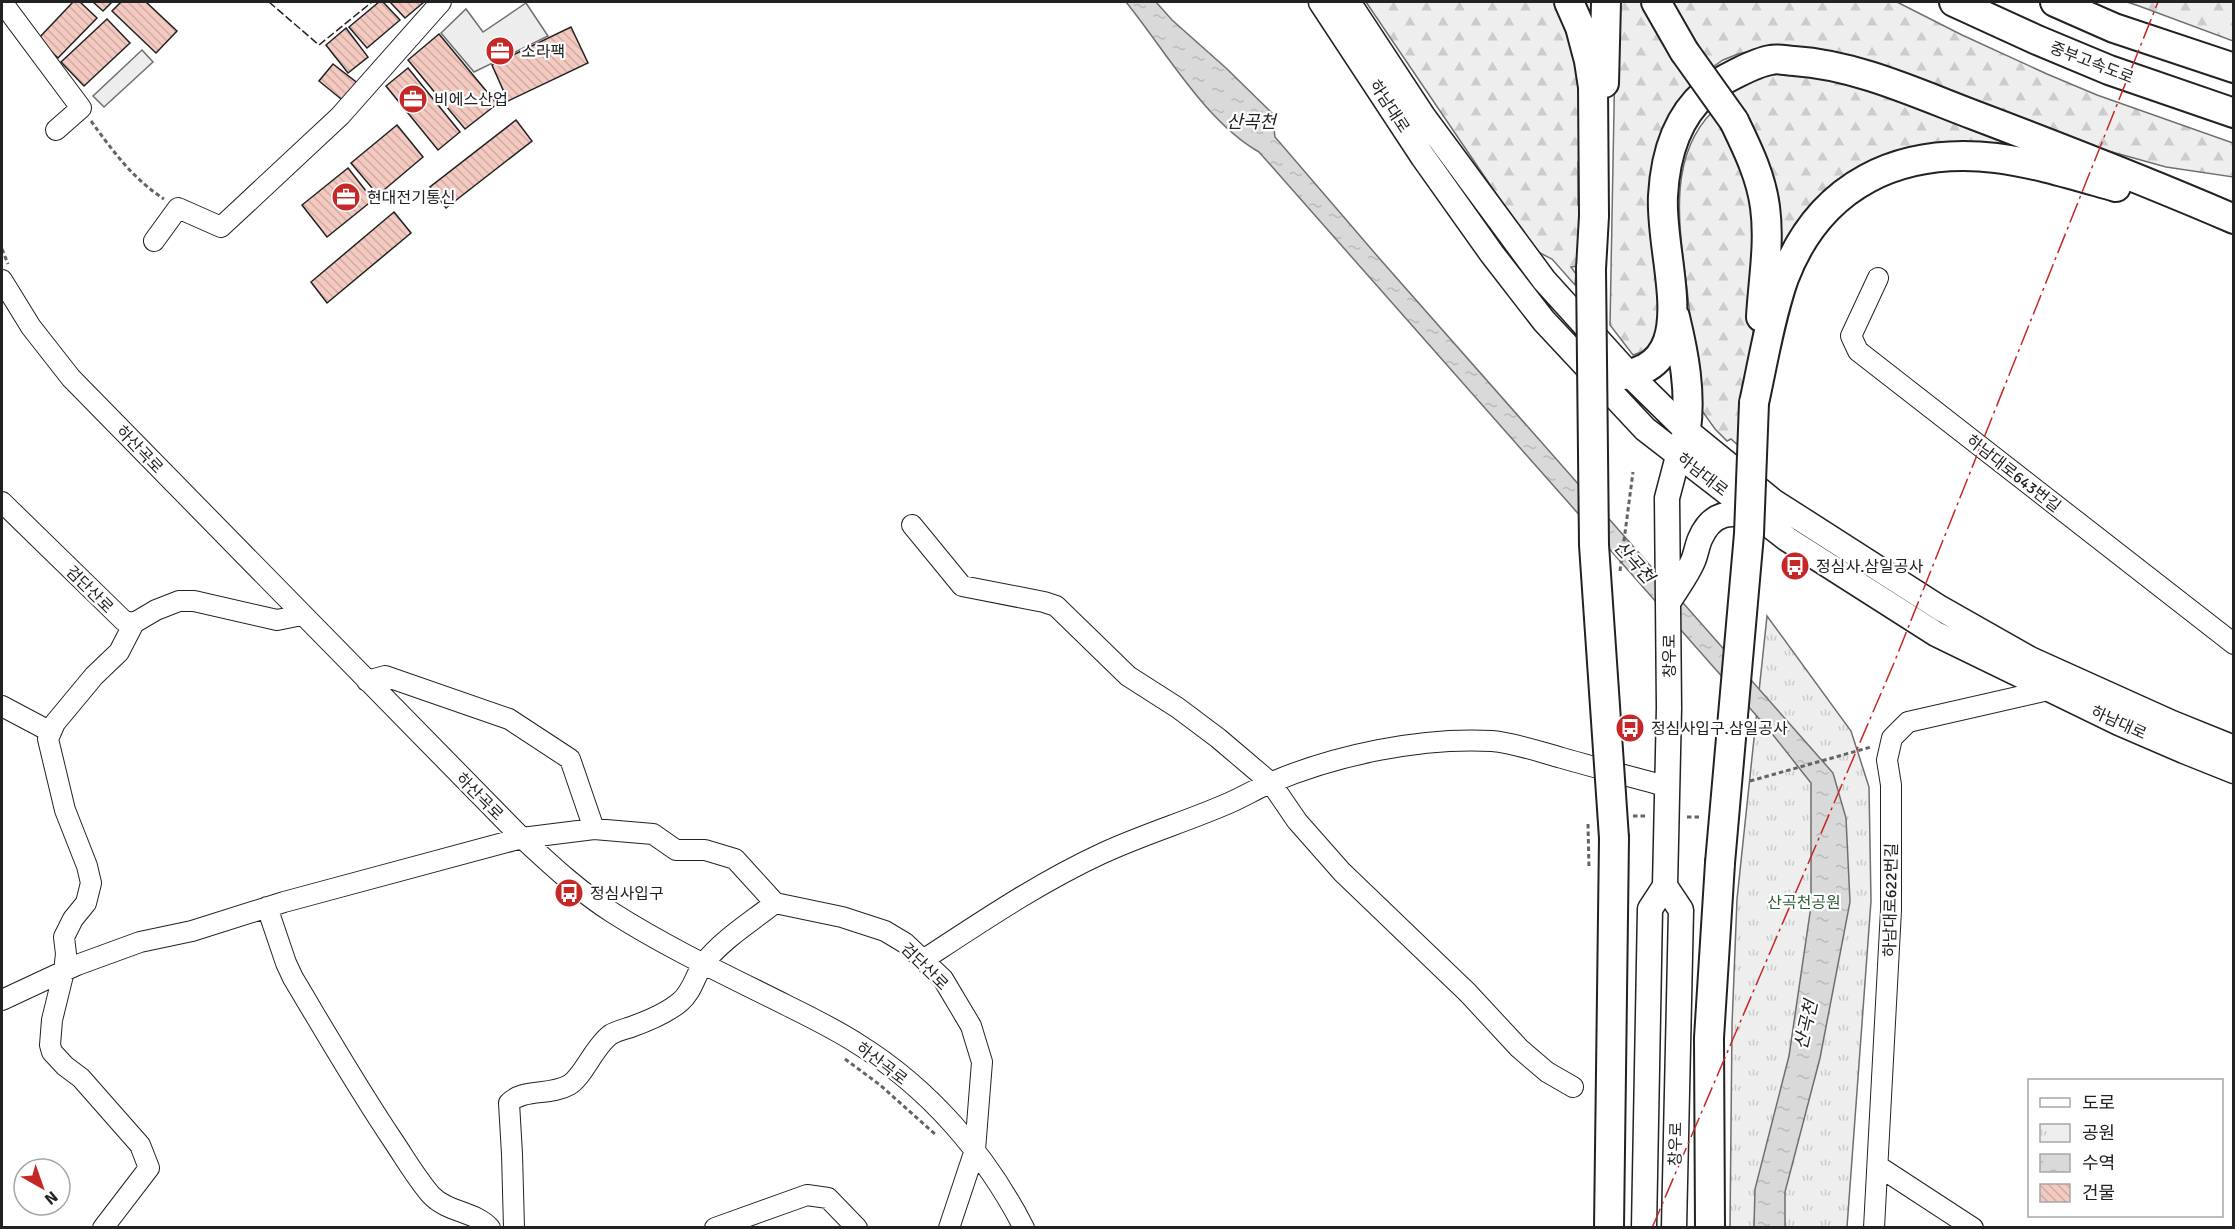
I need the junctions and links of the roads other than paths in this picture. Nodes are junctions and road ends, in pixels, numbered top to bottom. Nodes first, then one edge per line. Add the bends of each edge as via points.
1 (2, 2) edge
2 (441, 2) edge
3 (1321, 2) edge
4 (1348, 2) edge
5 (1569, 2) edge
6 (1606, 2) edge
7 (1656, 2) edge
8 (1954, 2) edge
9 (2055, 2) edge
10 (2234, 68) edge
11 (2234, 113) edge
12 (56, 130) dead end
13 (1594, 216) junction
14 (2234, 220) edge
15 (154, 241) dead end
16 (6, 275) edge
17 (1878, 278) dead end
18 (1673, 312) junction
19 (1629, 374) junction
20 (1596, 376) junction
21 (1754, 403) junction
22 (1681, 442) junction
23 (2, 502) edge
24 (1762, 521) junction
25 (912, 525) dead end
26 (1669, 601) junction
27 (302, 615) junction
28 (134, 622) junction
29 (2234, 644) edge
30 (367, 681) junction
31 (2048, 690) junction
32 (2, 706) edge
33 (51, 732) junction
34 (2234, 748) edge
35 (2234, 771) edge
36 (1271, 783) junction
37 (1668, 787) junction
38 (594, 829) junction
39 (522, 838) junction
40 (1665, 886) junction
41 (775, 903) junction
42 (267, 907) junction
43 (923, 960) junction
44 (704, 964) junction
45 (64, 971) junction
46 (2, 1000) edge
47 (1573, 1087) dead end
48 (975, 1150) junction
49 (1878, 1166) junction
50 (103, 1227) edge
51 (490, 1227) edge
52 (514, 1227) edge
53 (716, 1227) edge
54 (858, 1227) edge
55 (949, 1227) edge
56 (1024, 1227) edge
57 (1610, 1227) edge
58 (1644, 1227) edge
59 (1674, 1227) edge
60 (1710, 1227) edge
61 (1874, 1227) edge
62 (1973, 1227) edge

1 - 12 street via 81,108
2 - 15 street via 340,116 221,227 178,208
3 - 20 main road, 하남대로 via 1492,254 1544,321
4 - 19 main road, 하남대로 via 1423,116 1544,280
5 - 13 highway via 1580,27 1593,87
6 - 13 highway
7 - 21 highway, bridge via 1684,51 1734,121 1753,160 1765,206 1767,233
8 - 11 highway, 중부고속도로 via 2109,70
9 - 10 highway via 2114,28
13 - 57 highway, bridge via 1594,545 1614,838
14 - 18 highway via 2138,178 1907,89 1844,69 1771,59 1706,92 1685,114 1669,152 1663,196
14 - 21 highway via 1997,158 1936,158 1883,169 1834,201 1797,250 1774,312
16 - 27 street, 하산곡로 via 31,327 71,378
17 - 29 street, 하남대로643번길 via 1851,336 1858,351
18 - 19 highway via 1668,338 1656,363
18 - 22 highway via 1682,344 1689,405
19 - 20 highway
19 - 22 main road, 하남대로
20 - 22 main road, 하남대로 via 1645,429
21 - 60 highway, bridge via 1749,534 1708,1038
22 - 24 main road, 하남대로
22 - 26 main road, 창우로 via 1667,498
22 - 34 main road, 하남대로 via 1940,608 2030,659
23 - 28 street, 검단산로 via 104,604 124,621
24 - 26 main road via 1741,514 1725,515 1706,526 1694,560
24 - 31 main road, 하남대로 via 1936,634
25 - 36 street via 962,586 1056,606 1128,676 1178,708
26 - 37 main road, 창우로
27 - 28 street via 278,620 179,601
27 - 30 street, 하산곡로
28 - 33 street via 119,652 93,676
30 - 38 street via 385,676 509,719 570,759
30 - 39 street, 하산곡로
31 - 35 main road, 하남대로
31 - 49 street, 하남대로622번길 via 1908,722 1892,738 1887,760 1891,784 1891,910
32 - 33 street
33 - 45 street via 48,739 65,810 91,883 86,903 64,937
36 - 37 street via 1350,758 1419,745 1494,741
36 - 43 street via 1100,854
36 - 47 street via 1297,822 1342,872 1460,985 1518,1048
37 - 40 main road, 창우로
38 - 39 street
38 - 41 street via 653,834 676,850 705,850 735,859
39 - 42 street
39 - 44 street, 하산곡로 via 561,874 612,912
40 - 58 main road, 창우로 via 1650,909
40 - 59 main road, 창우로 via 1681,910
41 - 43 street, 검단산로 via 885,931
41 - 44 street
42 - 45 street via 192,931 140,942
42 - 51 street via 294,978 368,1104 410,1166 440,1202
43 - 48 street, 검단산로 via 943,980 971,1026 982,1062
44 - 48 street, 하산곡로 via 858,1043 940,1111
44 - 52 street via 681,1001 650,1020 611,1035 571,1084 547,1093 514,1098 508,1103
45 - 46 street
45 - 50 street via 52,1020 52,1052 81,1078 140,1145 148,1168
48 - 55 street, 검단산로
48 - 56 street, 하산곡로
49 - 61 street, 하남대로622번길
49 - 62 street
53 - 54 street via 807,1196 828,1198

